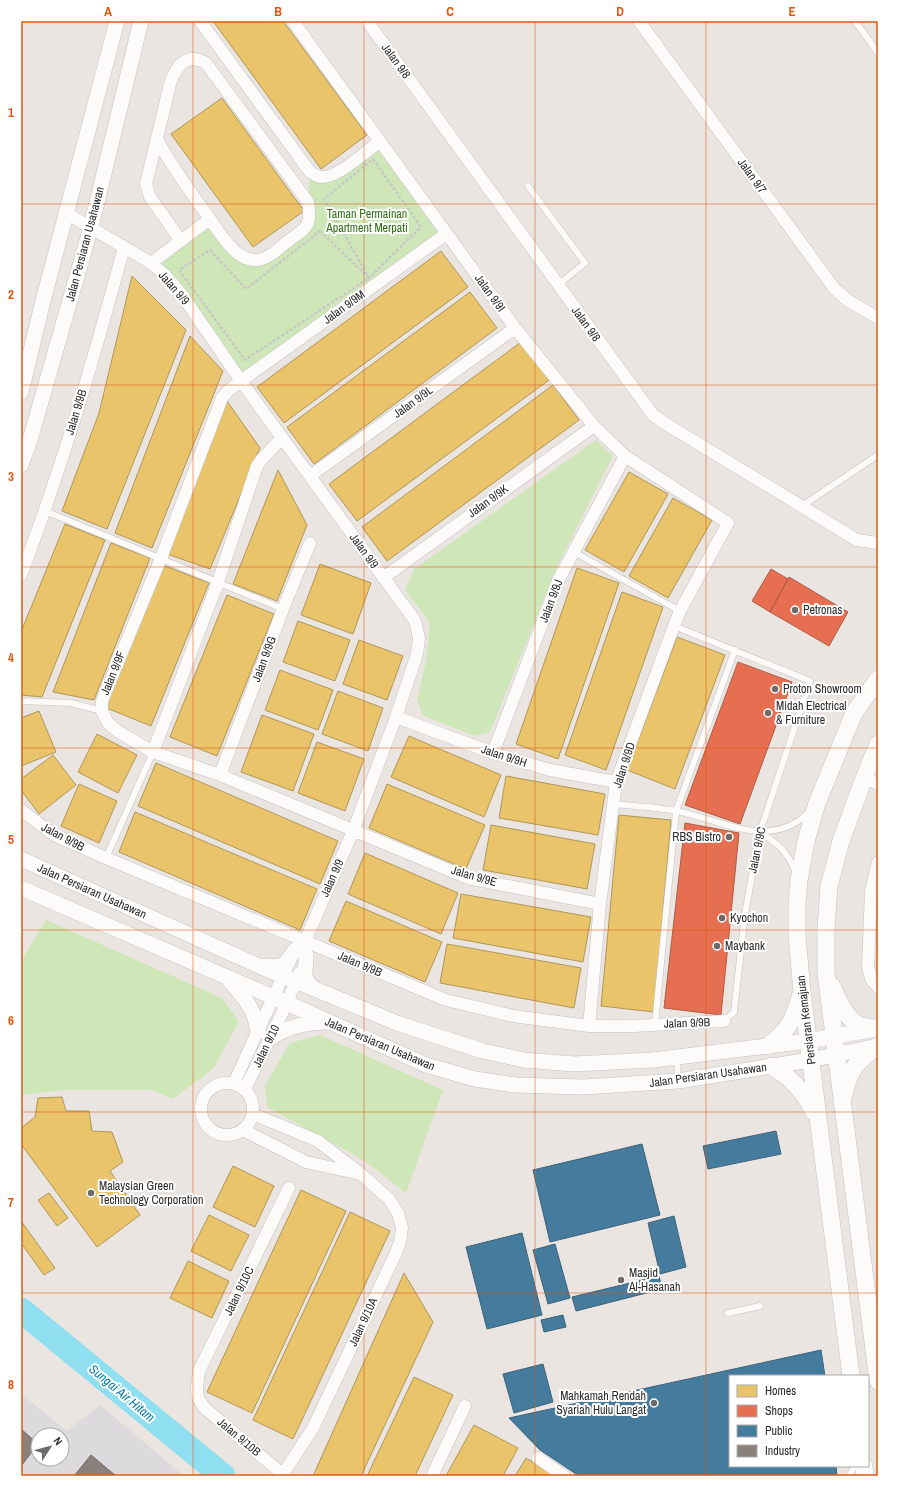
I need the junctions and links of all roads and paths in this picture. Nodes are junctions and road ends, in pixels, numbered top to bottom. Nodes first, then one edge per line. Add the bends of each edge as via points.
1 (116, 21) edge
2 (141, 21) edge
3 (200, 21) edge
4 (293, 21) edge
5 (367, 21) edge
6 (638, 21) edge
7 (855, 21) edge
8 (878, 53) edge
9 (157, 139) junction
10 (379, 142) junction
11 (528, 186) dead end
12 (66, 213) junction
13 (210, 219) junction
14 (91, 227) junction
15 (446, 234) junction
16 (181, 240) junction
17 (124, 248) junction
18 (151, 263) junction
19 (369, 278) junction
20 (558, 285) junction
21 (878, 318) edge
22 (515, 328) junction
23 (241, 381) junction
24 (21, 392) edge
25 (594, 426) junction
26 (282, 438) junction
27 (878, 455) edge
28 (625, 456) junction
29 (21, 465) edge
30 (310, 476) junction
31 (802, 506) junction
32 (45, 511) junction
33 (728, 523) joint
34 (310, 543) dead end
35 (878, 543) edge
36 (574, 552) junction
37 (161, 558) junction
38 (21, 575) edge
39 (383, 578) junction
40 (218, 582) junction
41 (283, 609) junction
42 (680, 611) junction
43 (674, 626) junction
44 (735, 650) junction
45 (878, 679) edge
46 (21, 701) edge
47 (102, 711) junction
48 (396, 717) junction
49 (878, 744) edge
50 (153, 752) junction
51 (493, 754) junction
52 (220, 776) junction
53 (871, 781) edge
54 (616, 782) junction
55 (817, 803) junction
56 (613, 804) junction
57 (21, 810) edge
58 (676, 811) junction
59 (353, 831) junction
60 (760, 832) junction
61 (106, 858) junction
62 (21, 859) edge
63 (878, 862) edge
64 (799, 880) junction
65 (21, 888) edge
66 (600, 904) junction
67 (302, 948) junction
68 (259, 966) junction
69 (826, 973) junction
70 (226, 977) junction
71 (290, 979) junction
72 (878, 987) edge
73 (317, 990) junction
74 (802, 992) junction
75 (280, 1001) junction
76 (724, 1021) joint
77 (329, 1022) junction
78 (655, 1024) junction
79 (589, 1026) junction
80 (878, 1029) edge
81 (264, 1035) junction
82 (835, 1037) junction
83 (808, 1040) junction
84 (768, 1046) junction
85 (878, 1046) edge
86 (837, 1055) junction
87 (677, 1058) junction
88 (810, 1060) junction
89 (771, 1066) junction
90 (678, 1082) junction
91 (234, 1083) junction
92 (245, 1090) junction
93 (843, 1100) junction
94 (253, 1114) junction
95 (817, 1119) junction
96 (243, 1130) junction
97 (361, 1174) junction
98 (289, 1188) dead end
99 (760, 1306) dead end
100 (728, 1313) dead end
101 (851, 1375) edge
102 (878, 1381) edge
103 (196, 1395) joint
104 (465, 1406) dead end
105 (538, 1458) dead end
106 (854, 1467) edge
107 (284, 1475) edge
108 (432, 1476) edge
109 (564, 1476) edge
110 (849, 1476) edge

1 - 12 street
2 - 14 street, Jalan Persiaran Usahawan
3 - 10 street via 310,172 320,177 329,176
4 - 10 street, Jalan 9/9I
5 - 20 street, Jalan 9/8
6 - 21 street, Jalan 9/7 via 834,288 847,300
7 - 8 lane
9 - 13 street via 168,160
9 - 13 street via 174,72 190,59 199,59 206,63 308,202 310,215 308,225 301,233 266,258 254,260 242,256 230,247
9 - 16 street via 146,184 147,191
10 - 15 street, Jalan 9/9I
11 - 20 lane via 585,263
12 - 14 street, Jalan 9/9
12 - 24 street
13 - 16 street
14 - 17 street, Jalan 9/9
14 - 29 street, Jalan Persiaran Usahawan
15 - 22 street, Jalan 9/9I
15 - 23 street, Jalan 9/9M
16 - 18 street
17 - 18 street, Jalan 9/9
17 - 32 street, Jalan 9/9B via 99,341
18 - 23 street, Jalan 9/9 via 182,295
19 - 19 path via 324,199 372,159 421,227
19 - 19 path via 320,231 246,289 210,250 179,270 245,360
20 - 31 street, Jalan 9/8 via 653,415
22 - 25 street, Jalan 9/9I
22 - 30 street, Jalan 9/9L
23 - 26 street, Jalan 9/9
23 - 37 street, Jalan 9/9F via 222,398
25 - 28 street, Jalan 9/9I
25 - 39 street, Jalan 9/9K
26 - 30 street, Jalan 9/9
26 - 40 street via 257,466
27 - 31 lane
28 - 33 street, Jalan 9/9I
28 - 36 street, Jalan 9/9J
30 - 39 street, Jalan 9/9
31 - 35 street, Jalan 9/8 via 858,540
32 - 37 lane
32 - 38 street, Jalan 9/9B
33 - 42 street, Jalan 9/9D
34 - 41 street, Jalan 9/9G
36 - 42 lane
36 - 51 street, Jalan 9/9J via 559,579
37 - 40 lane
37 - 47 street, Jalan 9/9F via 102,701
39 - 48 street, Jalan 9/9 via 415,621 418,638 416,654
40 - 41 lane
40 - 50 street
41 - 52 street, Jalan 9/9G
42 - 43 street, Jalan 9/9D
43 - 44 lane
43 - 54 street, Jalan 9/9D
44 - 58 lane
44 - 60 lane, Jalan 9/9C via 810,681
45 - 55 main road, Persiaran Kemajuan via 854,714
46 - 47 lane via 55,701
47 - 50 street, Jalan 9/9F via 108,723 117,731
48 - 51 street, Jalan 9/9H
48 - 59 street, Jalan 9/9
49 - 53 main road, Persiaran Kemajuan
50 - 52 street, Jalan 9/9F
50 - 61 lane
51 - 54 street, Jalan 9/9H via 550,770
52 - 59 street, Jalan 9/9F
53 - 69 main road, Persiaran Kemajuan via 841,841 829,886
54 - 56 street, Jalan 9/9D
55 - 60 lane via 805,816 790,826
55 - 64 main road, Persiaran Kemajuan via 806,841
56 - 58 lane
56 - 66 street, Jalan 9/9D
57 - 61 street, Jalan 9/9B via 54,835
58 - 60 lane
58 - 78 lane
59 - 66 street, Jalan 9/9E via 468,878
59 - 67 street, Jalan 9/9
60 - 64 lane via 781,846 792,862
60 - 76 lane, Jalan 9/9C via 745,914 734,1012
61 - 67 street, Jalan 9/9B via 285,933
62 - 68 street, Jalan Persiaran Usahawan
63 - 72 street via 871,891 868,967 871,979
64 - 74 main road, Persiaran Kemajuan via 797,936
65 - 70 street, Jalan Persiaran Usahawan
66 - 79 street, Jalan 9/9D
67 - 68 street via 281,966
67 - 71 street, Jalan 9/9
67 - 73 street via 304,975 308,983
67 - 79 street, Jalan 9/9B via 329,951 446,1000 513,1016
68 - 71 street, Jalan Persiaran Usahawan
69 - 80 main road via 840,1003 852,1020 859,1025
69 - 82 main road, Persiaran Kemajuan
70 - 75 street, Jalan Persiaran Usahawan
70 - 81 street via 250,1006
71 - 73 street, Jalan Persiaran Usahawan
71 - 75 street, Jalan 9/10
73 - 87 street, Jalan Persiaran Usahawan via 397,1023 483,1051 524,1060 574,1064
74 - 83 main road, Persiaran Kemajuan
74 - 84 main road via 788,1029
75 - 77 street, Jalan Persiaran Usahawan
75 - 81 street, Jalan 9/10
76 - 78 street, Jalan 9/9B
77 - 81 street
77 - 90 street, Jalan Persiaran Usahawan via 426,1066 475,1079 516,1085 584,1087
78 - 79 street, Jalan 9/9B
80 - 82 street, Jalan Persiaran Usahawan
81 - 91 street, Jalan 9/10
81 - 92 street, Jalan 9/10
82 - 83 street, Jalan Persiaran Usahawan
82 - 86 main road, Persiaran Kemajuan
83 - 84 street, Jalan Persiaran Usahawan
83 - 88 main road, Persiaran Kemajuan
84 - 87 street, Jalan Persiaran Usahawan
85 - 86 street, Jalan Persiaran Usahawan
85 - 93 main road via 861,1058 852,1071
86 - 88 street, Jalan Persiaran Usahawan
86 - 93 main road, Persiaran Kemajuan
87 - 90 lane
88 - 89 street, Jalan Persiaran Usahawan
88 - 95 main road, Persiaran Kemajuan
89 - 90 street, Jalan Persiaran Usahawan
89 - 95 main road via 783,1073 804,1093
91 - 92 street
91 - 96 street via 222,1083 213,1087 205,1095 202,1112 209,1127 216,1132 233,1134
92 - 94 street via 253,1102
93 - 102 main road, Persiaran Kemajuan
94 - 96 street
94 - 97 street, Jalan 9/10A via 318,1141
95 - 101 main road, Persiaran Kemajuan
96 - 97 street, Jalan 9/10A via 306,1162
97 - 107 street, Jalan 9/10A via 389,1199 398,1213 402,1228 400,1242 313,1428
98 - 103 street, Jalan 9/10C via 199,1371
99 - 100 lane
103 - 107 street, Jalan 9/10B via 207,1410
104 - 108 street
105 - 109 street
106 - 110 lane

